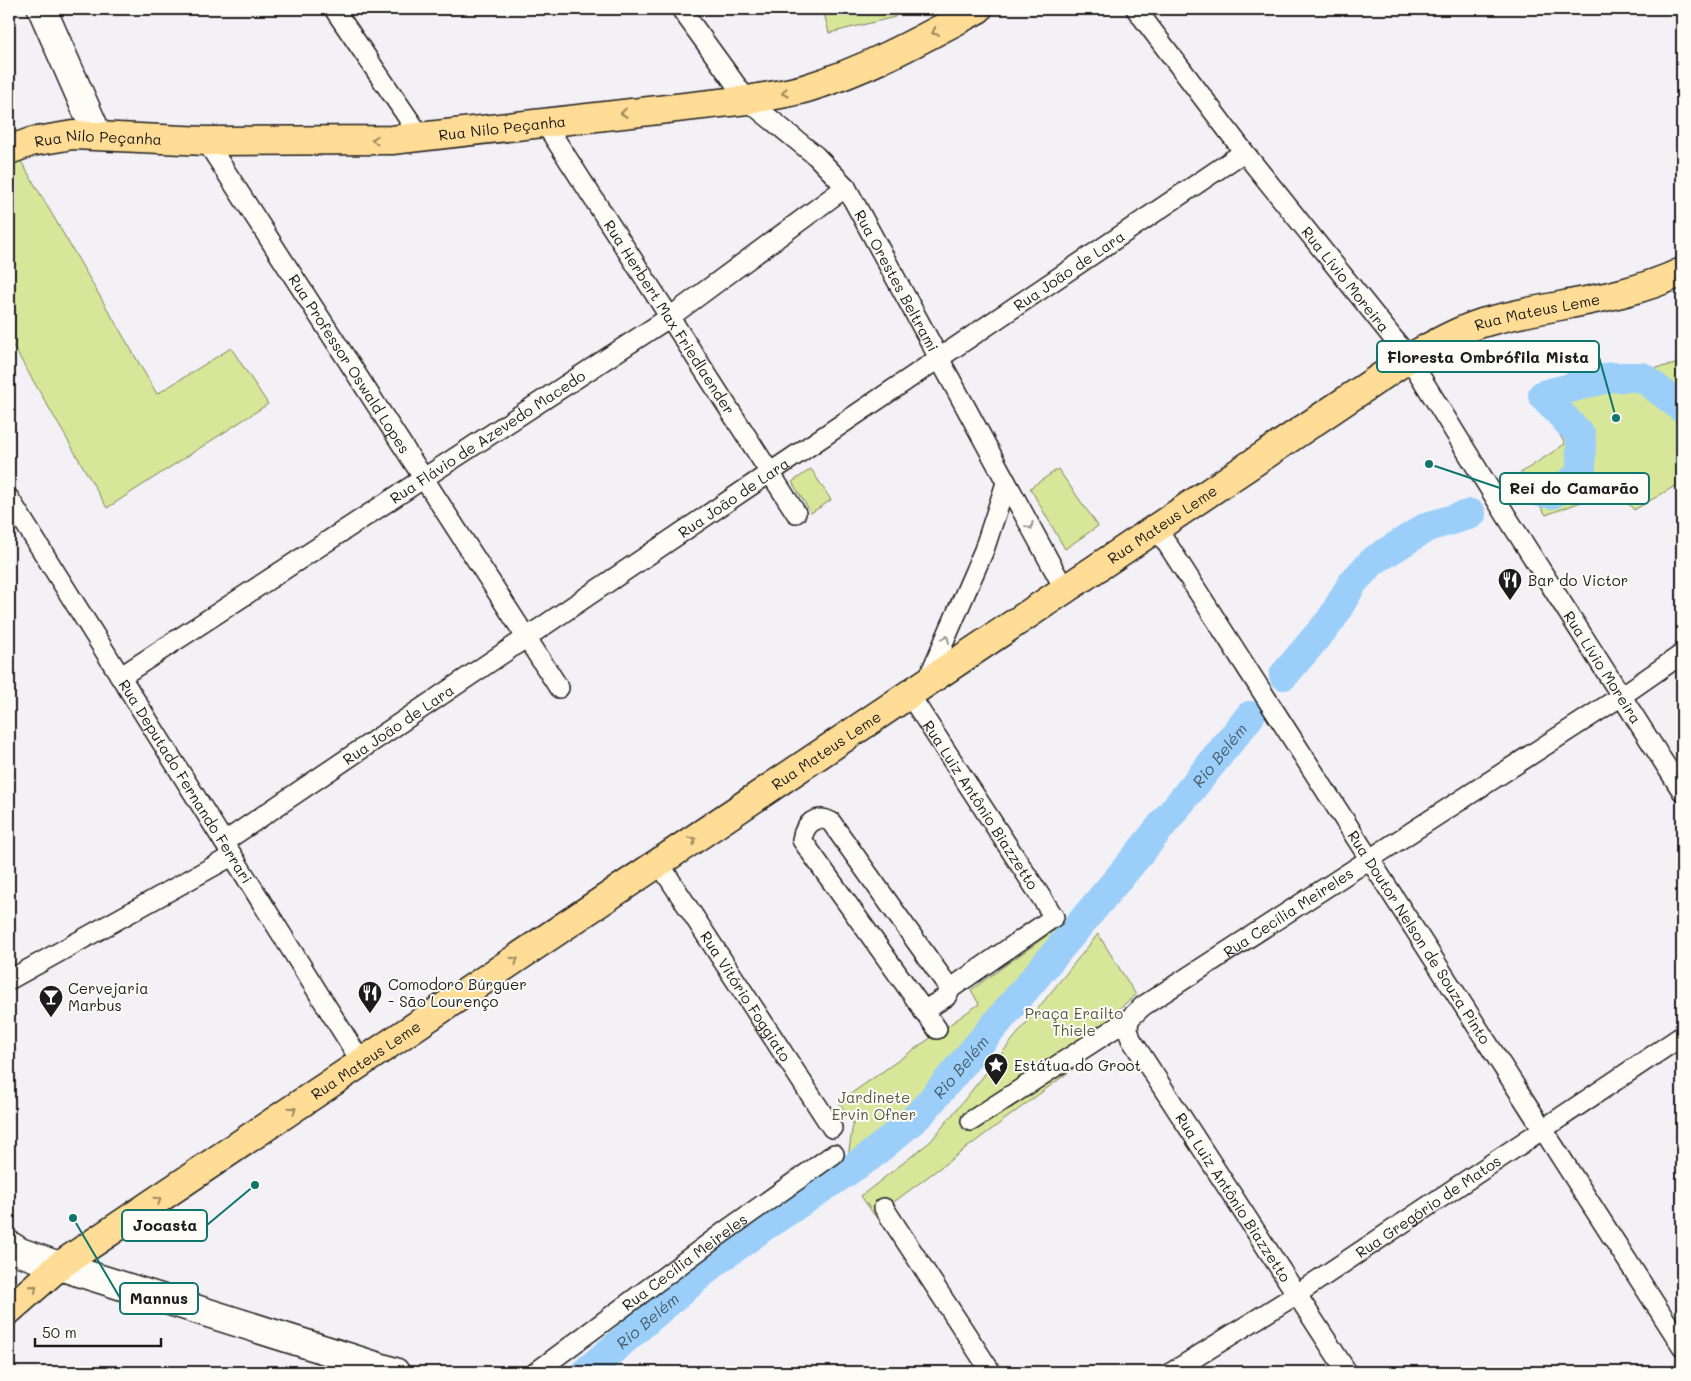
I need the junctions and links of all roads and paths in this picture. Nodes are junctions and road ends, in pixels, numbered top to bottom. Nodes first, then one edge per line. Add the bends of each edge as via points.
1 (42, 9) edge
2 (334, 9) edge
3 (681, 9) edge
4 (978, 9) edge
5 (1136, 9) edge
6 (747, 100) junction
7 (544, 122) junction
8 (97, 134) junction
9 (421, 137) junction
10 (206, 141) junction
11 (9, 150) edge
12 (1244, 152) junction
13 (846, 187) junction
14 (1682, 272) edge
15 (670, 317) junction
16 (940, 357) junction
17 (1409, 358) junction
18 (770, 473) junction
19 (424, 478) junction
20 (1006, 483) junction
21 (9, 498) edge
22 (796, 513) dead end
23 (1157, 528) junction
24 (1065, 590) junction
25 (526, 637) junction
26 (1682, 654) edge
27 (120, 677) junction
28 (559, 688) dead end
29 (918, 689) junction
30 (1623, 695) junction
31 (1682, 791) edge
32 (228, 849) junction
33 (1370, 860) junction
34 (659, 863) junction
35 (9, 980) edge
36 (950, 989) junction
37 (923, 1011) junction
38 (1130, 1019) junction
39 (937, 1030) dead end
40 (1682, 1036) edge
41 (362, 1063) junction
42 (971, 1122) dead end
43 (832, 1128) dead end
44 (1543, 1130) junction
45 (834, 1154) dead end
46 (884, 1208) dead end
47 (9, 1245) edge
48 (59, 1266) junction
49 (1297, 1294) junction
50 (9, 1310) edge
51 (1682, 1346) edge
52 (395, 1372) edge
53 (536, 1372) edge
54 (991, 1372) edge
55 (1172, 1372) edge
56 (1348, 1372) edge

1 - 8 street
2 - 9 street
3 - 6 street, Rua Orestes Beltrami
4 -> 6 main road, Rua Nilo Peçanha via 834,78 785,93
5 - 12 street, Rua Lívio Moreira
6 -> 7 main road, Rua Nilo Peçanha
6 - 13 street, Rua Orestes Beltrami via 816,156
7 - 9 main road, Rua Nilo Peçanha
7 - 15 street, Rua Herbert Max Friedlaender
8 - 10 main road, Rua Nilo Peçanha
8 - 11 main road, Rua Nilo Peçanha via 54,137
9 -> 10 main road, Rua Nilo Peçanha
10 - 19 street, Rua Professor Oswald Lopes
12 - 16 street, Rua João de Lara
12 - 17 street, Rua Lívio Moreira
13 - 15 street, Rua Flávio de Azevedo Macedo
13 - 16 street, Rua Orestes Beltrami
14 - 17 main road, Rua Mateus Leme via 1614,297 1481,324
15 - 18 street, Rua Herbert Max Friedlaender
15 - 19 street, Rua Flávio de Azevedo Macedo
16 - 18 street, Rua João de Lara
16 - 20 street, Rua Orestes Beltrami
17 - 23 main road, Rua Mateus Leme
17 - 30 street, Rua Lívio Moreira via 1507,517
18 - 22 street, Rua Herbert Max Friedlaender
18 - 25 street, Rua João de Lara
19 - 25 street, Rua Professor Oswald Lopes
19 - 27 street, Rua Flávio de Azevedo Macedo
20 -> 24 street, Rua Orestes Beltrami
29 -> 20 street via 984,550
21 - 27 street, Rua Deputado Fernando Ferrari
23 - 24 main road, Rua Mateus Leme
23 - 33 street, Rua Doutor Nelson de Souza Pinto
24 - 29 main road, Rua Mateus Leme
25 - 28 street, Rua Professor Oswald Lopes
25 - 32 street, Rua João de Lara
26 - 30 street, Rua Cecília Meireles
27 - 32 street, Rua Deputado Fernando Ferrari
34 -> 29 main road, Rua Mateus Leme
29 - 36 street, Rua Luiz Antônio Biazzetto via 1054,917
30 - 31 street, Rua Lívio Moreira
30 - 33 street, Rua Cecília Meireles
32 - 35 street, Rua João de Lara
32 - 41 street, Rua Deputado Fernando Ferrari
33 - 38 street, Rua Cecília Meireles via 1142,1006
33 - 44 street, Rua Doutor Nelson de Souza Pinto
41 -> 34 main road, Rua Mateus Leme
34 - 43 street, Rua Vitório Foggiato
36 - 37 street via 946,996
36 - 37 street via 831,822 825,818 808,824 802,840
37 - 39 street
38 - 42 street, Rua Cecília Meireles
38 - 49 street, Rua Luiz Antônio Biazzetto via 1131,1039
40 - 44 street, Rua Gregório de Matos
48 -> 41 main road, Rua Mateus Leme
44 - 49 street, Rua Gregório de Matos
44 - 51 street, Rua Doutor Nelson de Souza Pinto
45 - 53 street, Rua Cecília Meireles
46 - 54 street
47 - 48 street
50 -> 48 main road, Rua Mateus Leme
48 - 52 street
49 - 55 street, Rua Gregório de Matos
49 - 56 street, Rua Luiz Antônio Biazzetto

